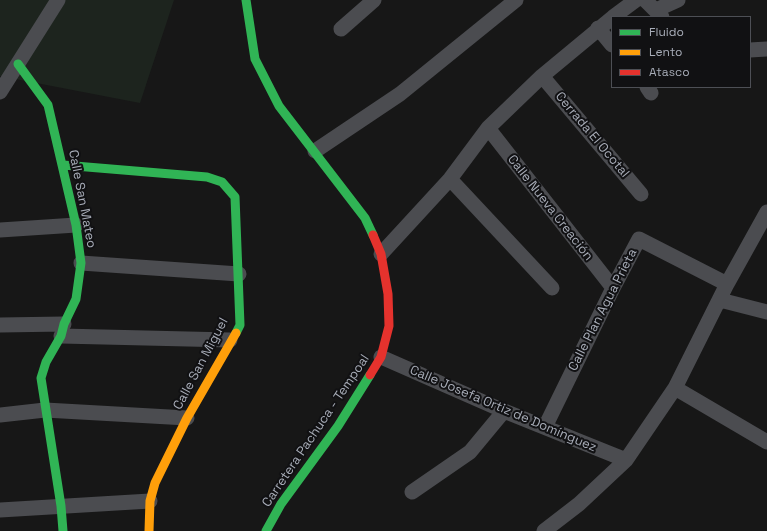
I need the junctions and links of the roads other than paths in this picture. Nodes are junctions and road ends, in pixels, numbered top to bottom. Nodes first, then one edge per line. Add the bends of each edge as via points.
1 (58, 0) edge
2 (246, 0) edge
3 (374, 0) edge
4 (516, 0) edge
5 (636, 0) edge
6 (645, 0) edge
7 (678, 0) edge
8 (659, 13) edge
9 (613, 16) edge
10 (611, 18) edge
11 (598, 28) junction
12 (341, 29) dead end
13 (611, 44) edge
14 (767, 49) edge
15 (751, 50) edge
16 (18, 64) junction
17 (542, 76) junction
18 (0, 92) edge
19 (488, 128) junction
20 (315, 151) junction
21 (63, 165) junction
22 (450, 179) junction
23 (641, 194) dead end
24 (767, 212) edge
25 (76, 225) junction
26 (0, 230) edge
27 (760, 241) edge
28 (381, 254) junction
29 (81, 263) junction
30 (239, 274) junction
31 (727, 284) junction
32 (552, 288) dead end
33 (613, 288) junction
34 (720, 300) junction
35 (767, 312) edge
36 (0, 325) edge
37 (62, 330) junction
38 (230, 340) junction
39 (381, 357) junction
40 (675, 388) junction
41 (45, 410) junction
42 (504, 411) junction
43 (0, 415) edge
44 (187, 418) junction
45 (544, 427) junction
46 (767, 442) edge
47 (626, 460) junction
48 (412, 492) dead end
49 (150, 501) junction
50 (61, 506) junction
51 (0, 510) edge
52 (63, 531) edge
53 (149, 531) edge
54 (266, 531) edge
55 (544, 531) edge

1 - 16 street
2 - 20 street, Carretera Pachuca - Tempoal via 254,59 279,106
3 - 12 street
4 - 20 street via 400,94
5 - 9 street
6 - 8 street
7 - 8 street
10 - 11 street
11 - 13 street
11 - 17 street
14 - 15 street
16 - 18 street
16 - 21 street, Calle San Mateo via 48,105
17 - 19 street
17 - 23 street, Cerrada El Ocotal
19 - 22 street
19 - 33 street, Calle Nueva Creación
20 - 28 street, Carretera Pachuca - Tempoal via 365,218
21 - 25 street, Calle San Mateo
21 - 30 street, Calle San Miguel via 207,176 222,182 235,197
22 - 28 street
22 - 32 street
24 - 27 street
25 - 26 street
25 - 29 street, Calle San Mateo
27 - 31 street
28 - 39 street, Carretera Pachuca - Tempoal via 388,294 389,326
29 - 30 street
29 - 37 street, Calle San Mateo via 76,299
30 - 38 street, Calle San Miguel via 240,324
31 - 33 street, Calle Plan Agua Prieta via 639,239
31 - 34 street
33 - 45 street, Calle Plan Agua Prieta
34 - 35 street
34 - 40 street
36 - 37 street
37 - 38 street
37 - 41 street, Calle San Mateo via 46,362 42,378
38 - 44 street, Calle San Miguel
39 - 42 street, Calle Josefa Ortiz de Domínguez
39 - 54 street, Carretera Pachuca - Tempoal via 338,426 281,504
40 - 46 street
40 - 47 street
41 - 43 street
41 - 44 street
41 - 50 street, Calle San Mateo
42 - 45 street, Calle Josefa Ortiz de Domínguez
42 - 48 street via 470,452
44 - 49 street, Calle San Miguel via 155,483
45 - 47 street, Calle Josefa Ortiz de Domínguez
47 - 55 street via 579,504
49 - 50 street
49 - 53 street, Calle San Miguel
50 - 51 street
50 - 52 street, Calle San Mateo

